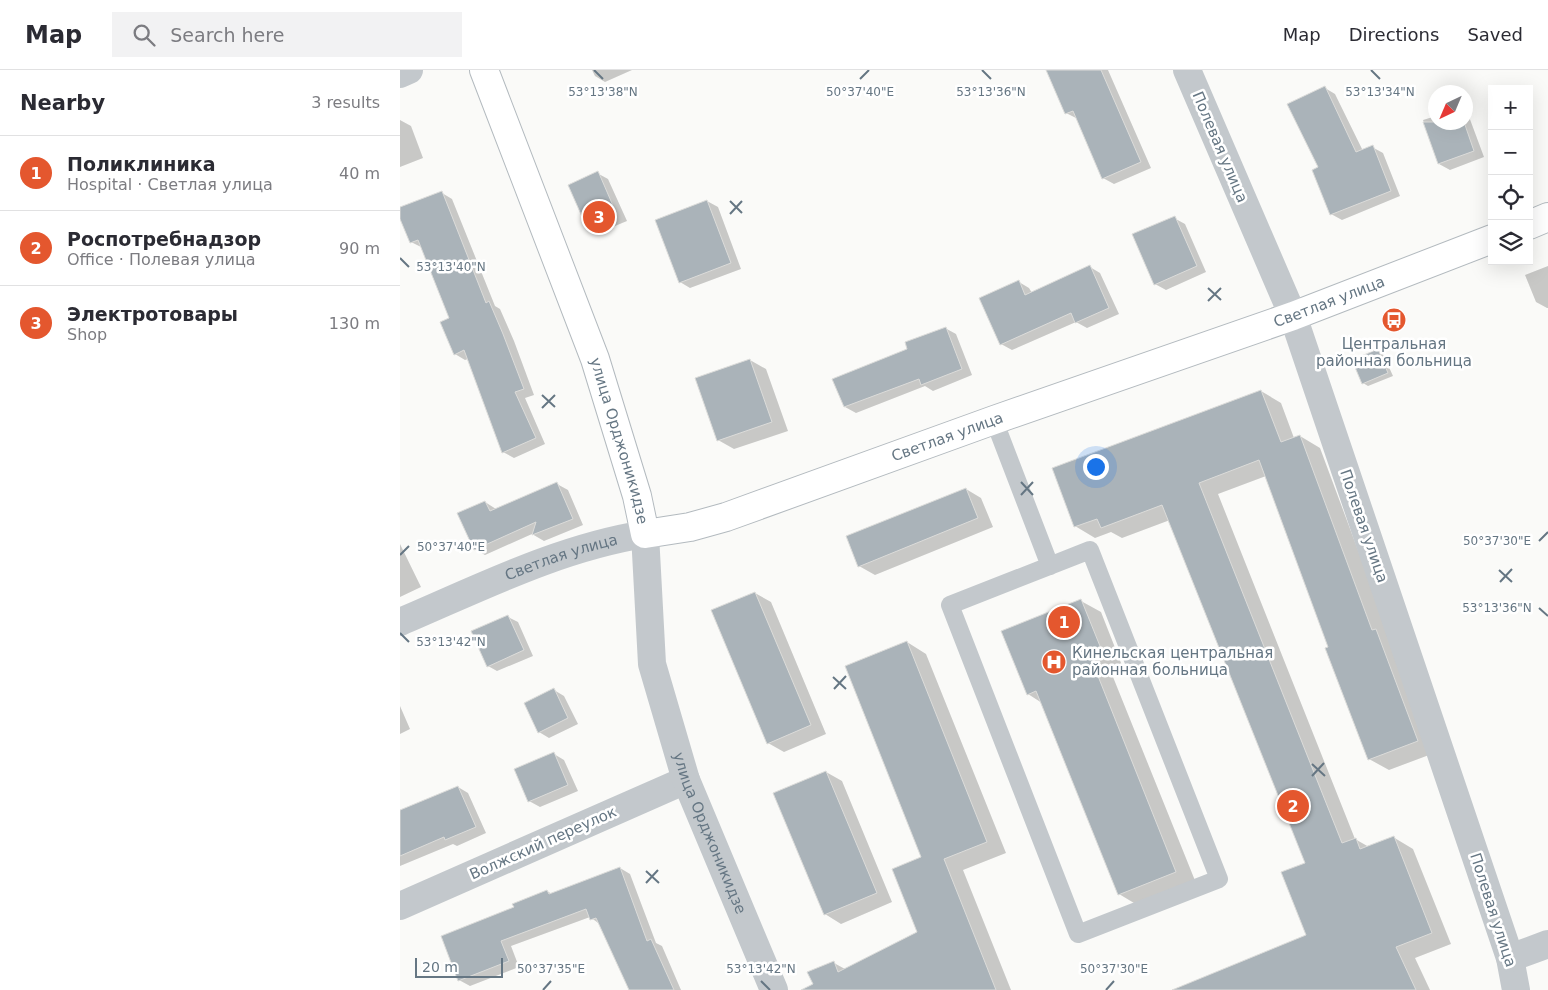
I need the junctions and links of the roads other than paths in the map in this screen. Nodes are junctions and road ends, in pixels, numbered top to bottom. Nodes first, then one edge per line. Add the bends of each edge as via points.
1 (409, 70) edge
2 (484, 70) edge
3 (1187, 70) edge
4 (400, 74) edge
5 (1548, 217) edge
6 (1533, 223) edge
7 (1488, 241) edge
8 (1293, 316) junction
9 (994, 420) junction
10 (645, 534) junction
11 (1050, 566) junction
12 (400, 622) edge
13 (686, 780) junction
14 (400, 906) edge
15 (1548, 944) edge
16 (1510, 958) junction
17 (774, 990) edge
18 (1516, 990) edge

1 - 4 street
2 - 10 main road, улица Орджоникидзе via 595,359 637,496
3 - 8 street, Полевая улица
5 - 6 main road
7 - 8 main road, Светлая улица
8 - 9 main road, Светлая улица
8 - 16 street, Полевая улица
9 - 10 main road, Светлая улица via 726,517
9 - 11 lane
10 - 12 street, Светлая улица via 557,554
10 - 13 street, улица Орджоникидзе via 652,664
11 - 11 lane via 1090,550 1219,879 1078,934 950,605
13 - 14 street, Волжский переулок
13 - 17 street, улица Орджоникидзе
15 - 16 street
16 - 18 street, Полевая улица

